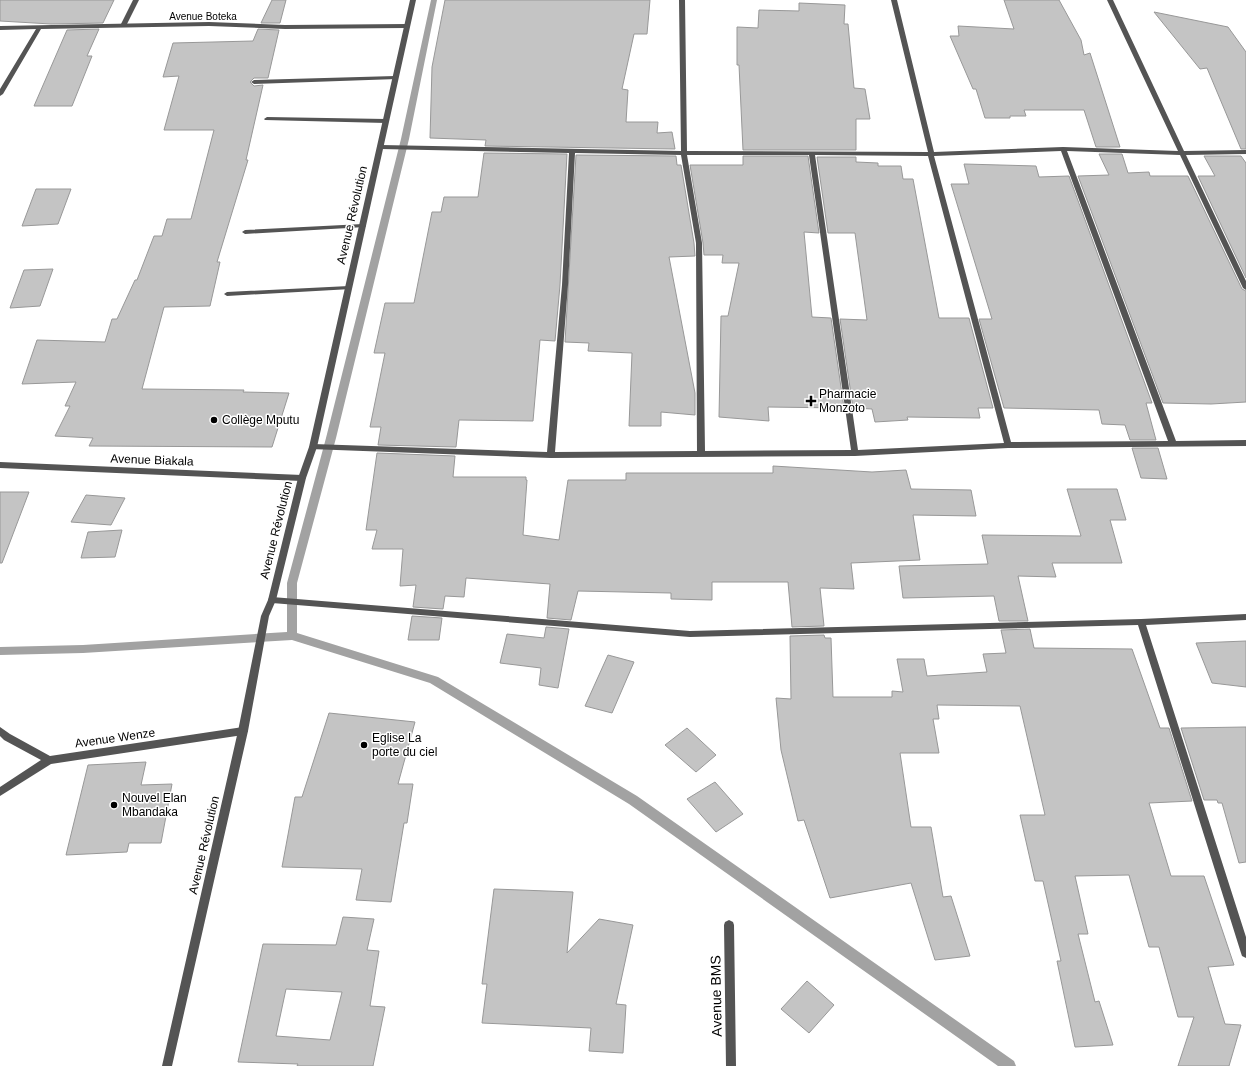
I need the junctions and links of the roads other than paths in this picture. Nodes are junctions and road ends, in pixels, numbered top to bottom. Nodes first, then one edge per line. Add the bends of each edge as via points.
1 (136, 0) edge
2 (413, 0) edge
3 (682, 0) edge
4 (894, 0) edge
5 (1110, 0) edge
6 (123, 26) junction
7 (406, 26) junction
8 (0, 28) edge
9 (39, 28) junction
10 (395, 78) junction
11 (254, 82) dead end
12 (0, 94) edge
13 (267, 119) dead end
14 (386, 121) junction
15 (381, 147) junction
16 (572, 150) junction
17 (1063, 150) junction
18 (1246, 152) edge
19 (684, 153) junction
20 (812, 153) junction
21 (1183, 153) junction
22 (931, 154) junction
23 (363, 226) junction
24 (244, 232) dead end
25 (349, 288) junction
26 (1246, 288) edge
27 (227, 294) dead end
28 (1246, 443) edge
29 (1173, 444) junction
30 (1008, 446) junction
31 (313, 447) junction
32 (855, 453) junction
33 (701, 454) junction
34 (551, 455) junction
35 (0, 465) edge
36 (302, 478) junction
37 (272, 600) junction
38 (1246, 617) edge
39 (1141, 622) junction
40 (0, 731) edge
41 (243, 732) junction
42 (49, 760) junction
43 (0, 792) edge
44 (729, 925) dead end
45 (1246, 953) edge
46 (166, 1066) edge
47 (731, 1066) edge

1 - 6 street
2 - 7 street, Avenue Révolution
3 - 19 street
4 - 22 street
5 - 21 street
6 - 7 street, Avenue Boteka
6 - 9 street, Avenue Boteka
7 - 10 street, Avenue Révolution
8 - 9 street, Avenue Boteka
9 - 12 street
10 - 11 street
10 - 14 street, Avenue Révolution
13 - 14 street
14 - 15 street, Avenue Révolution
15 - 16 street
15 - 23 street, Avenue Révolution
16 - 19 street
16 - 34 street via 565,285
17 - 21 street
17 - 22 street
17 - 29 street
18 - 21 street
19 - 20 street
19 - 33 street via 699,243
20 - 22 street
20 - 32 street
21 - 26 street
22 - 30 street
23 - 24 street
23 - 25 street, Avenue Révolution
25 - 27 street
25 - 31 street, Avenue Révolution
28 - 29 street
29 - 30 street
30 - 32 street
31 - 34 street
31 - 36 street, Avenue Révolution
32 - 33 street
33 - 34 street
35 - 36 street, Avenue Biakala
36 - 37 street, Avenue Révolution
37 - 39 street via 690,634
37 - 41 street, Avenue Révolution via 265,616
38 - 39 street
39 - 45 street
40 - 42 street
41 - 42 street, Avenue Wenze
41 - 46 street, Avenue Révolution
42 - 43 street, Avenue Wenze
44 - 47 street, Avenue BMS

